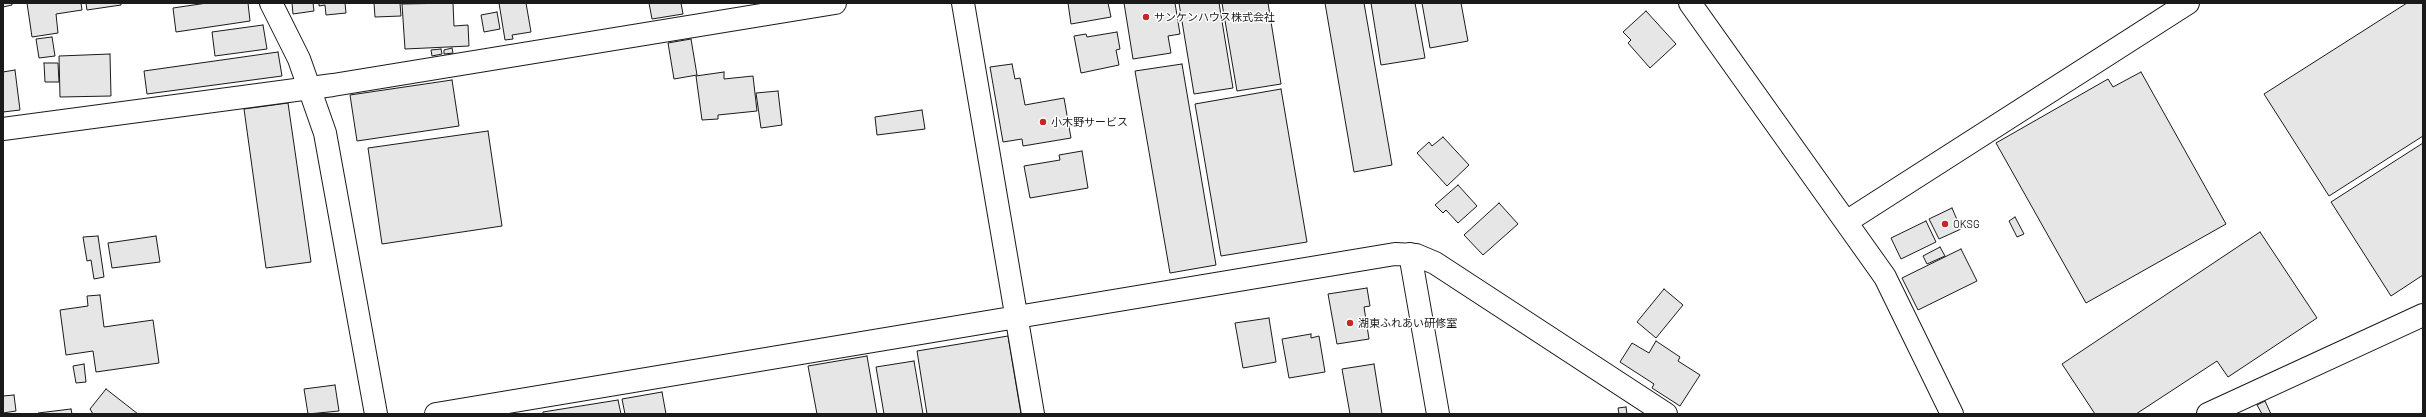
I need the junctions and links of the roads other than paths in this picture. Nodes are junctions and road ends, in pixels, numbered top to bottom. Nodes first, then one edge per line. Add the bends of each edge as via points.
1 (271, 3) edge
2 (835, 3) edge
3 (963, 3) edge
4 (1690, 3) edge
5 (2188, 3) edge
6 (310, 88) junction
7 (3, 129) edge
8 (1846, 222) junction
9 (1410, 254) junction
10 (2423, 315) edge
11 (1017, 317) junction
12 (376, 414) edge
13 (436, 414) edge
14 (1033, 414) edge
15 (1438, 414) edge
16 (1666, 414) edge
17 (1952, 414) edge
18 (2208, 414) edge

1 - 6 street
2 - 6 street
3 - 11 street
4 - 8 street
5 - 8 street
6 - 7 street
6 - 12 street via 331,159
8 - 17 street via 1885,277
9 - 11 street via 1395,254
9 - 15 street
9 - 16 street via 1435,263
10 - 18 street
11 - 13 street
11 - 14 street

